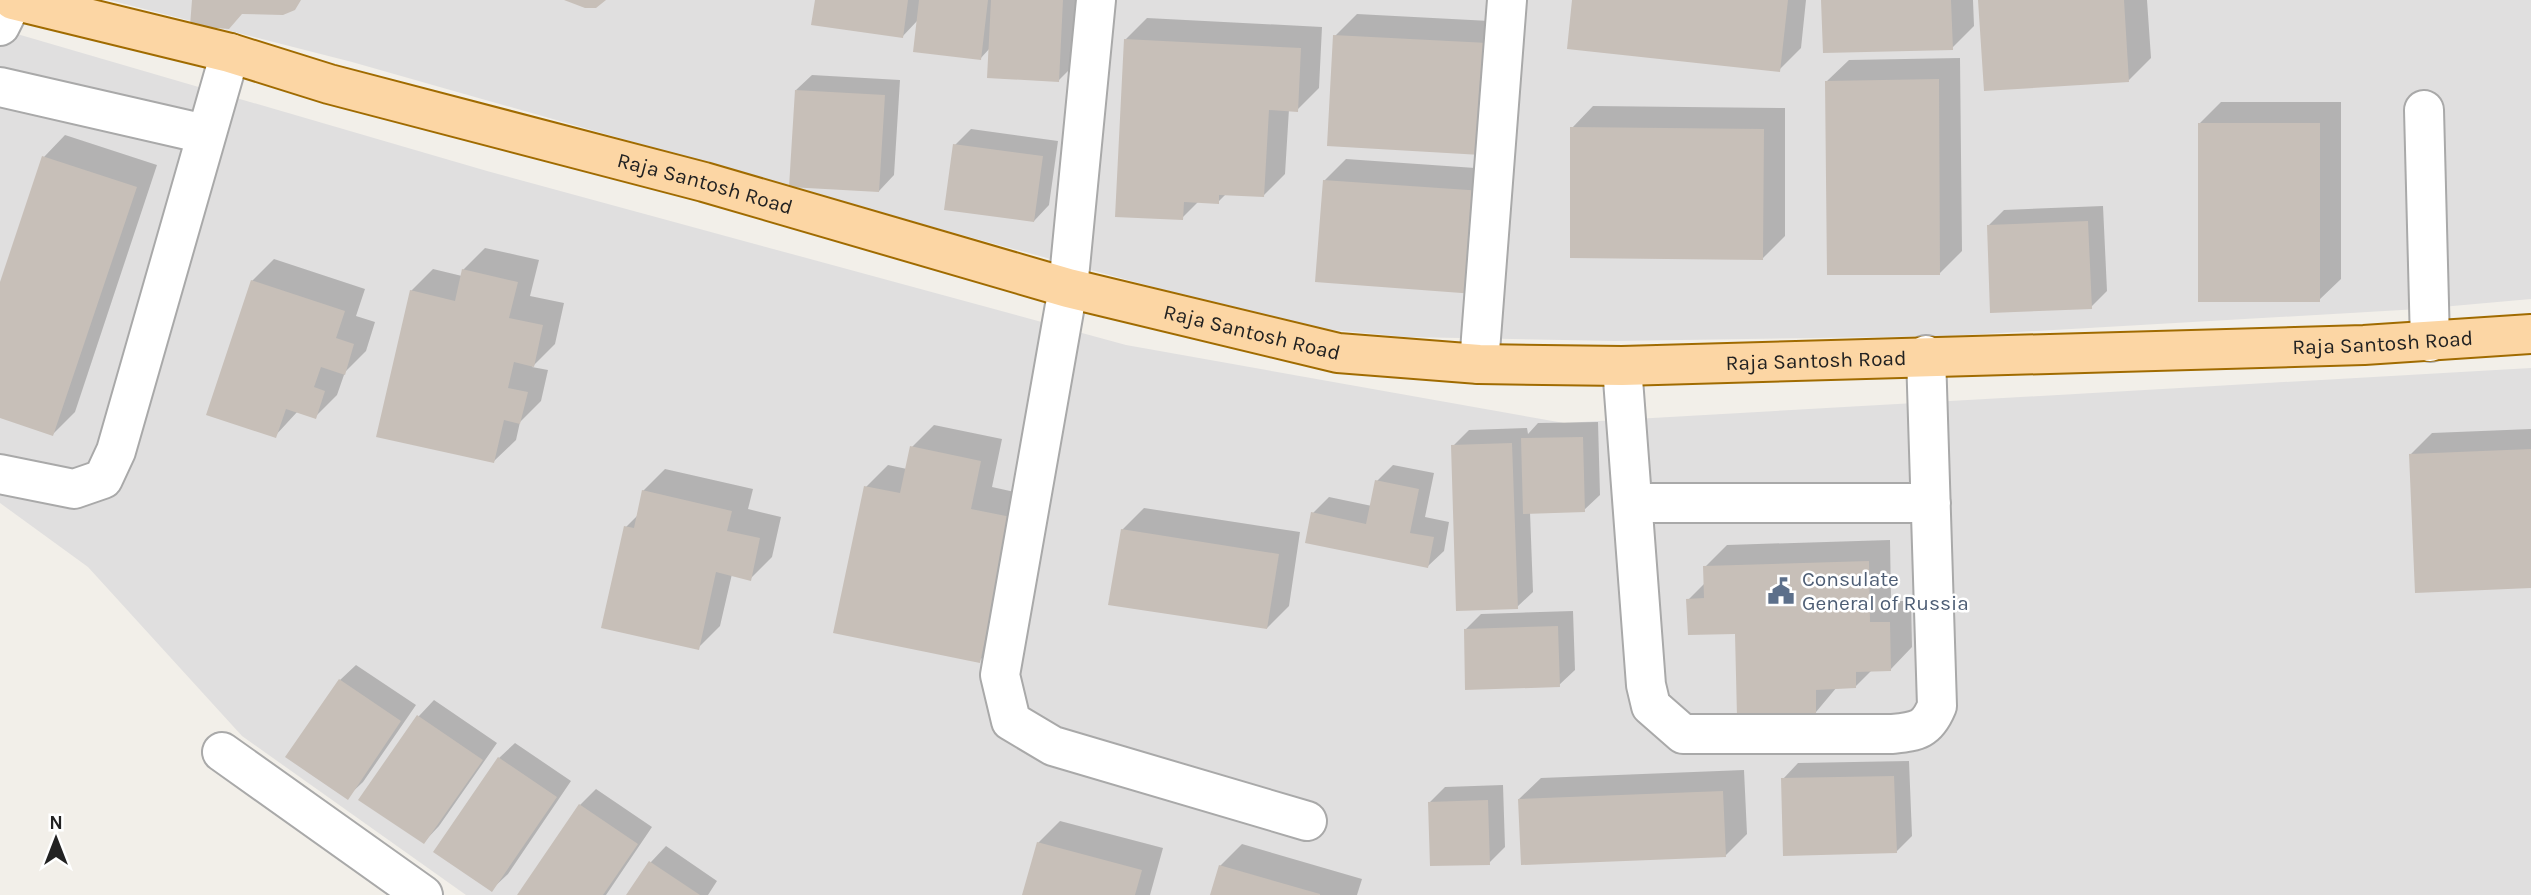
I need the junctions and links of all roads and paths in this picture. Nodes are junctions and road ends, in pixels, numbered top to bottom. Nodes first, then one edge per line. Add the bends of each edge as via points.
1 (13, 0) edge
2 (1096, 0) edge
3 (1507, 0) edge
4 (0, 26) edge
5 (230, 53) junction
6 (0, 87) edge
7 (2424, 110) dead end
8 (205, 135) junction
9 (1068, 288) junction
10 (2531, 334) edge
11 (2430, 342) junction
12 (1926, 355) junction
13 (1479, 364) junction
14 (1622, 366) junction
15 (0, 474) edge
16 (1633, 503) junction
17 (1931, 503) junction
18 (222, 751) dead end
19 (1307, 821) dead end
20 (423, 895) edge

1 - 4 street
1 - 5 main road, Raja Santosh Road
2 - 9 street
3 - 13 street
5 - 8 street
5 - 9 main road, Raja Santosh Road via 330,84 704,182
6 - 8 street
7 - 11 street
8 - 15 street via 116,451 103,479 74,489
9 - 13 main road, Raja Santosh Road via 1338,353
9 - 19 street via 1000,675 1011,721 1053,746
10 - 11 main road, Raja Santosh Road
11 - 12 main road, Raja Santosh Road
12 - 14 main road, Raja Santosh Road
12 - 17 street
13 - 14 main road, Raja Santosh Road
14 - 16 street
16 - 17 street
16 - 17 street via 1646,685 1651,706 1683,734 1893,734 1930,723 1937,706
18 - 20 street

